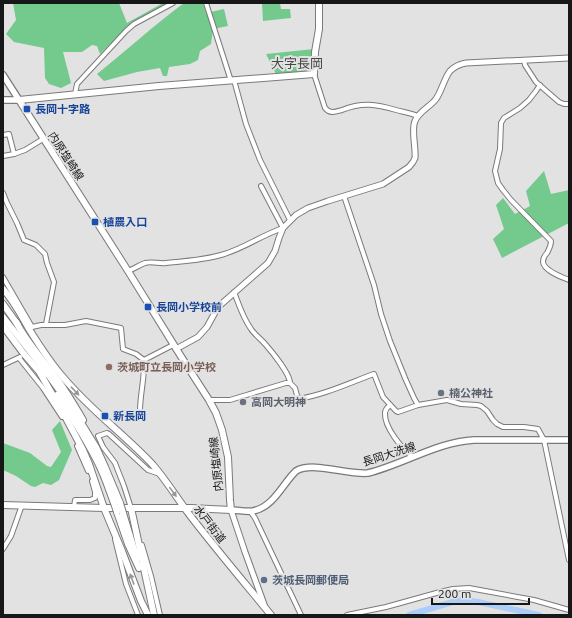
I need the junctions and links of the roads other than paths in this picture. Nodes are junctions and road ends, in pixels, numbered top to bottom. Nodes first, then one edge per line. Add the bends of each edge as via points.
1 (173, 3) edge
2 (206, 3) edge
3 (319, 3) edge
4 (569, 58) edge
5 (524, 60) junction
6 (314, 74) junction
7 (3, 75) edge
8 (232, 81) junction
9 (540, 85) junction
10 (75, 94) junction
11 (3, 100) edge
12 (19, 100) junction
13 (569, 104) edge
14 (417, 116) junction
15 (3, 135) edge
16 (43, 138) junction
17 (14, 154) junction
18 (3, 156) edge
19 (261, 186) dead end
20 (3, 193) edge
21 (344, 196) junction
22 (290, 220) junction
23 (284, 228) junction
24 (128, 271) junction
25 (3, 277) edge
26 (569, 280) edge
27 (3, 289) edge
28 (234, 292) junction
29 (3, 304) edge
30 (3, 317) edge
31 (16, 322) junction
32 (46, 324) junction
33 (3, 326) edge
34 (31, 328) junction
35 (175, 347) junction
36 (21, 356) junction
37 (144, 360) junction
38 (50, 361) junction
39 (3, 365) edge
40 (40, 373) junction
41 (290, 383) junction
42 (209, 400) junction
43 (390, 405) junction
44 (418, 405) junction
45 (140, 411) dead end
46 (544, 440) junction
47 (569, 440) edge
48 (96, 447) junction
49 (413, 457) junction
50 (161, 475) junction
51 (117, 503) junction
52 (3, 505) edge
53 (22, 506) junction
54 (74, 507) junction
55 (104, 508) junction
56 (131, 508) junction
57 (185, 508) junction
58 (231, 510) junction
59 (250, 511) junction
60 (114, 531) junction
61 (136, 536) junction
62 (3, 549) edge
63 (569, 560) edge
64 (257, 593) junction
65 (569, 610) edge
66 (138, 615) edge
67 (148, 615) edge
68 (153, 615) edge
69 (160, 615) edge
70 (271, 615) edge
71 (301, 615) edge
72 (347, 615) edge

1 - 10 street via 126,31 77,84
2 - 8 street
3 - 6 main road
4 - 5 street
5 - 9 street via 529,72
5 - 14 street via 458,65 449,72 436,99
6 - 8 main road
6 - 14 street via 328,111 334,113 354,106 372,104
7 - 12 main road
8 - 10 main road
8 - 22 street via 260,160
9 - 13 street via 559,102
9 - 26 street via 529,100 501,122 500,149 495,171 503,190 550,241 543,262 546,268
10 - 12 main road
11 - 12 main road
12 - 16 main road, 内原塩崎線
14 - 21 street via 414,123 415,154 411,165 382,184
15 - 17 street via 9,134
16 - 17 street
16 - 24 main road, 内原塩崎線
17 - 18 street
19 - 23 street
20 - 32 street via 24,240 36,245 44,254 54,282
21 - 22 street via 308,208
21 - 44 street via 390,341
22 - 23 street
23 - 24 street via 222,255 165,264 150,262
23 - 28 street via 270,260
24 - 35 main road, 内原塩崎線
25 - 34 street
27 - 34 main road
28 - 35 street via 218,307 198,337
28 - 41 street via 254,334 276,358 288,375
29 - 31 main road
30 - 48 main road via 66,399
31 - 38 main road
31 - 48 main road via 67,394
32 - 34 street
32 - 37 street via 65,325 86,321 121,328 122,349
33 - 36 main road
34 - 38 main road
35 - 37 street
35 - 42 main road, 内原塩崎線
36 - 39 street
36 - 40 main road
36 - 54 street via 76,441 87,468 95,498 75,500
37 - 45 street
38 -> 50 main road via 77,393
40 - 51 main road via 92,452
40 - 55 main road via 77,436
41 - 42 street via 230,400
41 - 43 street via 295,388 298,399 374,374 383,397
42 - 58 main road, 内原塩崎線 via 226,445
43 - 44 street via 398,412
43 - 49 street via 385,412 386,424 402,447
44 - 46 street via 447,400 477,405 500,426 535,428
46 - 47 main road, 長岡大洗線
46 - 49 main road, 長岡大洗線 via 467,440 444,445
46 - 63 street
48 - 51 main road
49 - 59 main road, 長岡大洗線 via 368,473 357,474 310,466 301,468 293,473 268,503
50 - 56 street via 148,470 109,434 98,436 115,463
50 -> 57 main road
51 - 68 main road, bridge via 128,544 139,568
52 - 53 main road
53 - 54 main road
53 - 62 street via 11,536
54 - 55 main road
55 - 56 main road, 水戸街道
55 - 60 main road
56 - 57 main road, 水戸街道
56 - 61 main road
57 - 58 main road
57 - 64 main road, 水戸街道
58 - 59 main road, 長岡大洗線
58 - 64 street
59 - 71 street
60 - 66 street via 126,584
67 -> 60 main road
61 - 68 main road
61 - 69 street via 141,542
64 - 70 main road, 水戸街道
65 - 72 street via 534,600 469,588 453,589

